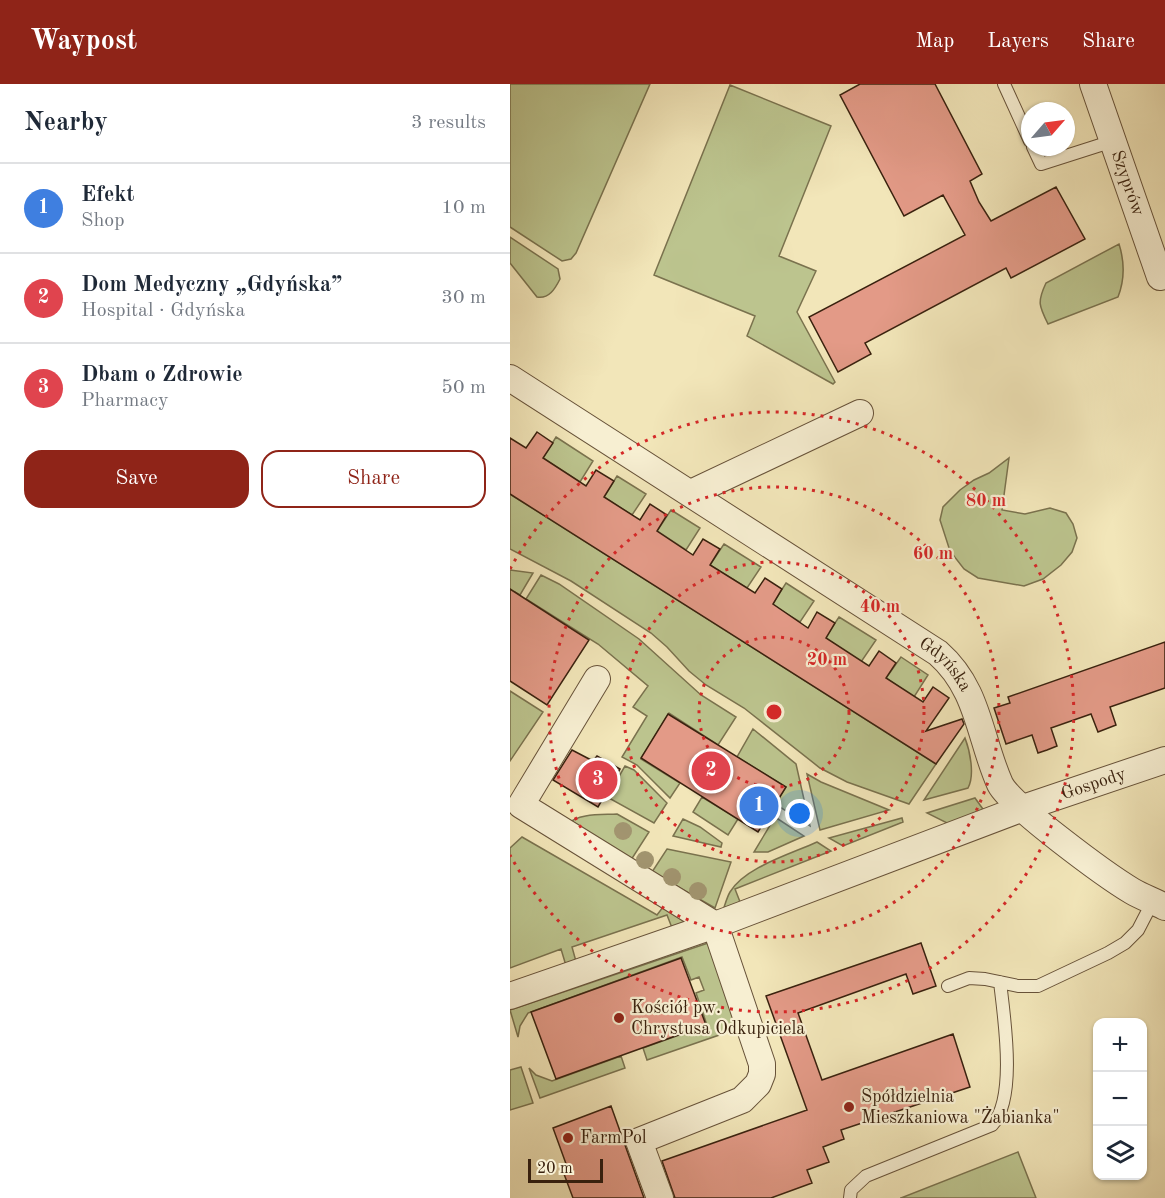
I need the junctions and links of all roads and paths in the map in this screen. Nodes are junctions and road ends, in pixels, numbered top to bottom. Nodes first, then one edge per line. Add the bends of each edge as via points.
1 (1005, 84) edge
2 (1093, 84) edge
3 (1021, 120) edge
4 (1109, 129) junction
5 (1075, 146) edge
6 (1037, 156) edge
7 (1057, 156) edge
8 (1165, 276) edge
9 (510, 378) edge
10 (860, 413) dead end
11 (691, 493) junction
12 (597, 679) dead end
13 (1165, 760) edge
14 (1023, 808) junction
15 (1159, 904) edge
16 (715, 925) junction
17 (1000, 982) junction
18 (948, 986) dead end
19 (510, 996) edge
20 (660, 1198) edge
21 (850, 1198) edge

1 - 3 lane
2 - 4 street, Szyprów
4 - 5 lane
4 - 8 street, Szyprów via 1160,277
6 - 7 lane via 1041,164
9 - 11 street, Gdyńska
10 - 11 street
11 - 14 street, Gdyńska via 951,664 971,699 1001,786
12 - 16 street via 521,805
13 - 14 street, Gospody
14 - 15 street, Gdyńska via 1132,891
14 - 16 street, Gospody
15 - 17 lane via 1125,943 1108,953 1038,986
16 - 19 street, Gospody
16 - 20 street via 762,1064 762,1074 742,1100 639,1141
17 - 18 lane via 969,978
17 - 21 lane via 1007,1059 997,1120 866,1176 851,1190

